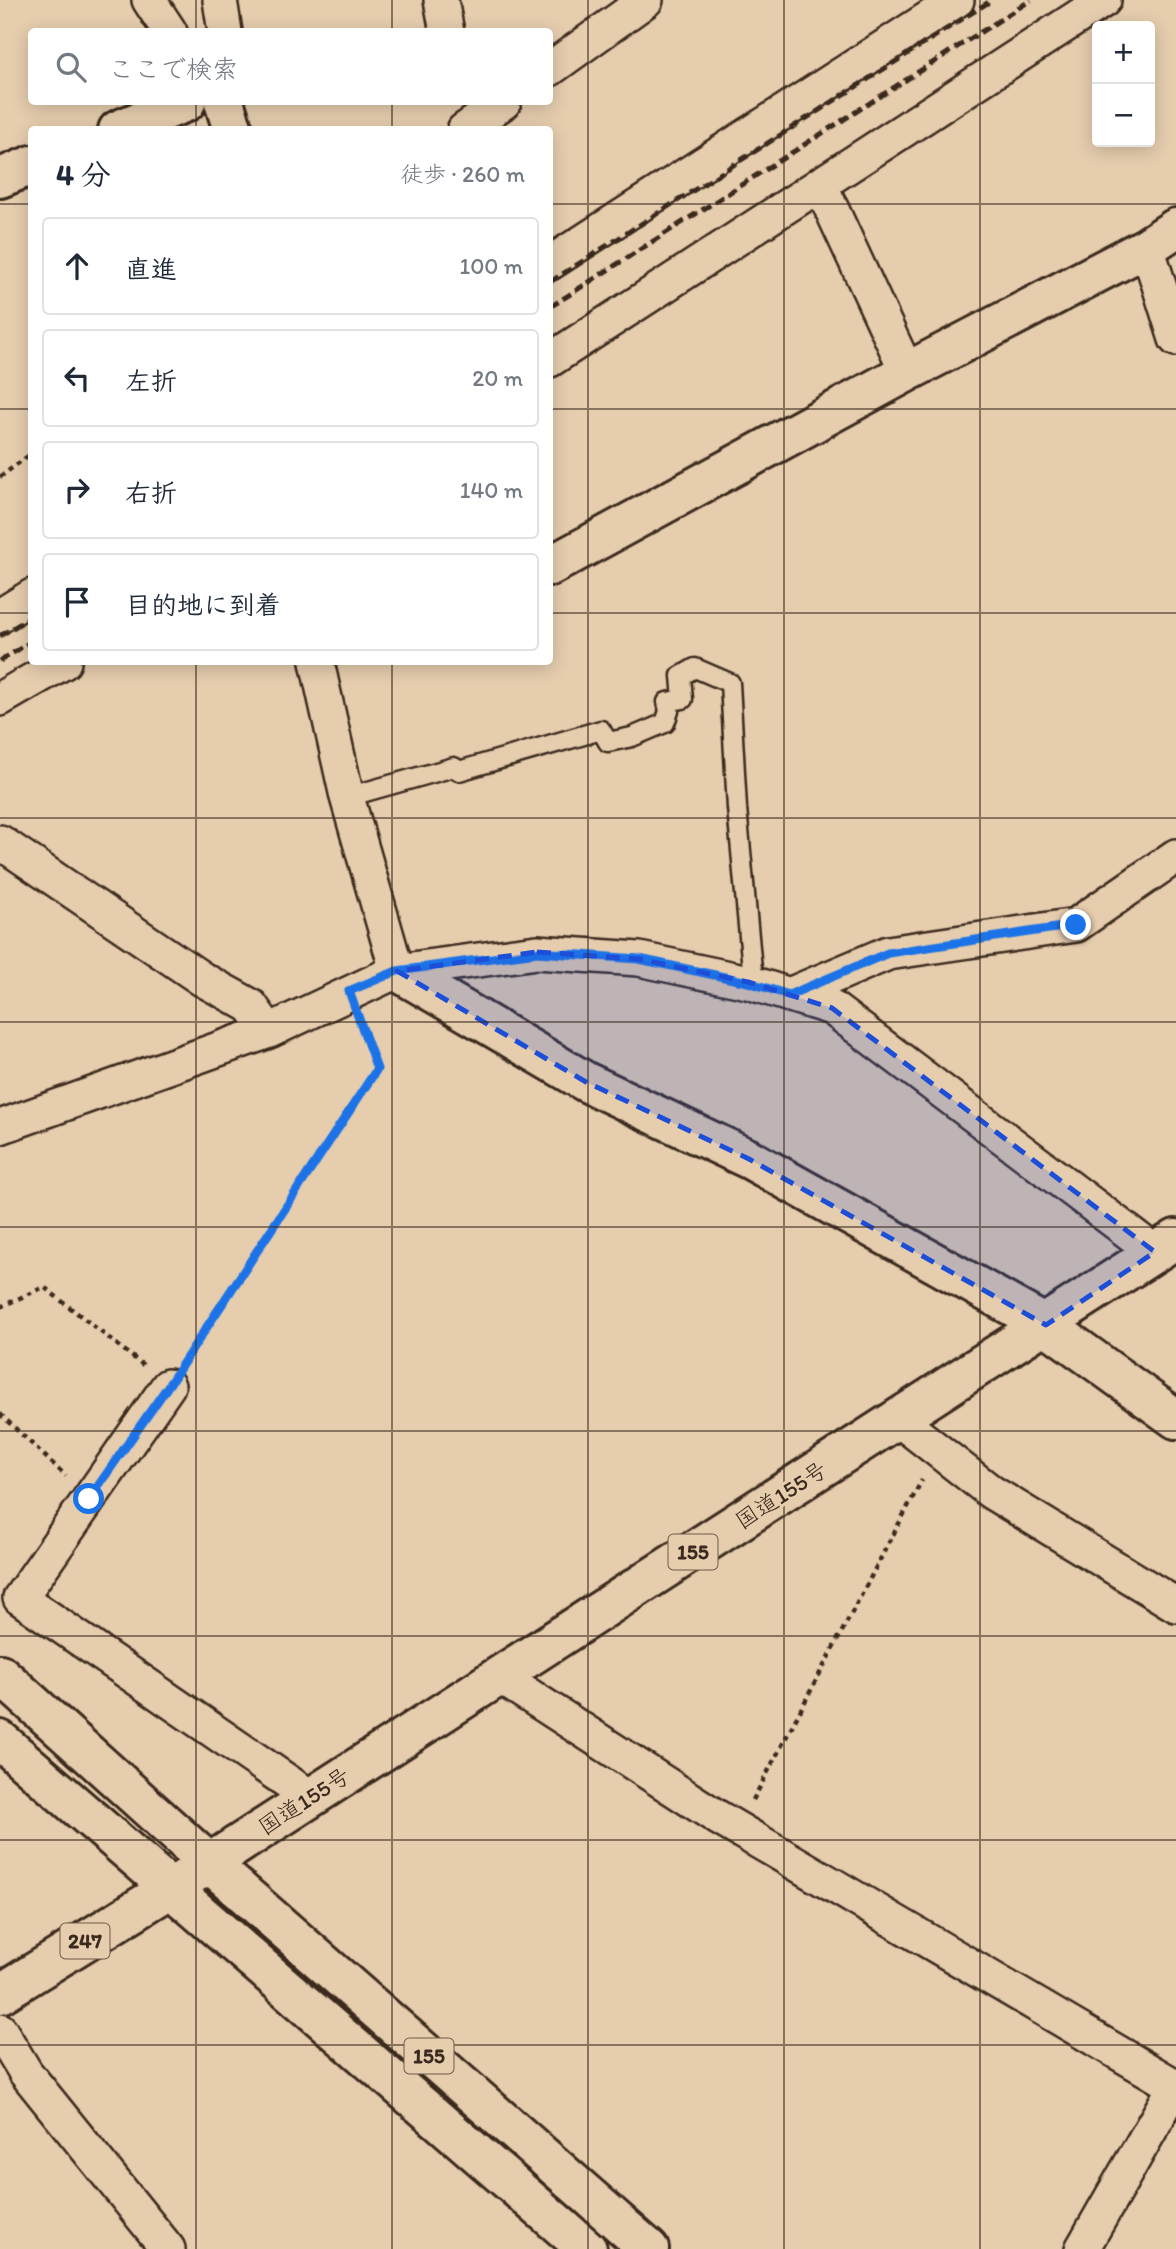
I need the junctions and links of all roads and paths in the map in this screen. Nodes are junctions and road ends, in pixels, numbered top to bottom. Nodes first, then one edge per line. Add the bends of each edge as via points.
1 (149, 0) edge
2 (220, 0) edge
3 (441, 0) edge
4 (646, 0) edge
5 (957, 0) edge
6 (1104, 0) edge
7 (167, 28) edge
8 (224, 28) edge
9 (446, 28) edge
10 (553, 67) edge
11 (179, 105) edge
12 (225, 105) edge
13 (460, 105) edge
14 (499, 105) edge
15 (128, 126) edge
16 (232, 126) edge
17 (464, 126) edge
18 (468, 126) edge
19 (28, 167) edge
20 (0, 178) edge
21 (820, 184) junction
22 (1161, 237) edge
23 (553, 262) edge
24 (1176, 339) edge
25 (553, 358) edge
26 (907, 372) junction
27 (28, 456) edge
28 (0, 477) edge
29 (553, 564) edge
30 (28, 598) edge
31 (0, 616) edge
32 (59, 665) edge
33 (318, 665) edge
34 (0, 699) edge
35 (347, 797) junction
36 (0, 842) edge
37 (1176, 856) edge
38 (397, 971) junction
39 (748, 982) junction
40 (349, 991) junction
41 (789, 995) junction
42 (269, 1031) junction
43 (0, 1127) edge
44 (1165, 1246) edge
45 (0, 1307) edge
46 (1045, 1325) junction
47 (168, 1386) junction
48 (0, 1414) edge
49 (1176, 1419) edge
50 (898, 1420) junction
51 (937, 1450) junction
52 (89, 1499) junction
53 (1176, 1605) edge
54 (0, 1675) edge
55 (499, 1676) junction
56 (0, 1740) edge
57 (310, 1797) junction
58 (738, 1829) junction
59 (209, 1863) junction
60 (171, 1888) junction
61 (0, 1994) edge
62 (0, 2031) edge
63 (1175, 2085) edge
64 (168, 2249) edge
65 (587, 2249) edge
66 (649, 2249) edge
67 (1082, 2249) edge

1 - 7 street
2 - 8 street
3 - 9 street
4 - 10 street
5 - 23 street
6 - 21 street
11 - 15 main road
12 - 16 main road
13 - 17 street
14 - 18 street
19 - 20 main road
21 - 25 street
21 - 26 street
22 - 24 street
22 - 26 main road
26 - 29 main road
27 - 28 path
30 - 31 street
32 - 34 street
33 - 35 street
35 - 38 street
35 - 39 lane via 601,730 608,742 632,737 665,723 667,702 683,699 681,676 695,668 730,683 752,969
36 - 42 street via 202,979 251,1006
37 - 41 street via 1076,925 888,953
38 - 39 street via 537,952 639,959
38 - 40 street
38 - 46 main road via 586,1082 749,1159
39 - 41 street
40 - 42 street
40 - 47 path via 377,1069
41 - 44 street via 832,1008
42 - 43 street
44 - 46 main road, 国道155号 / 155
45 - 47 path via 44,1287
46 - 49 main road
46 - 50 main road, 国道155号 / 155
47 - 52 street
48 - 52 path
50 - 51 street
50 - 55 main road, 国道155号 / 155
51 - 53 street via 992,1492
51 - 58 path
52 - 57 street via 20,1598
54 - 59 main road, 155
55 - 57 main road, 国道155号 / 155
55 - 58 street
56 - 60 main road, 155
57 - 59 main road, 国道155号 / 155
58 - 63 street
59 - 60 main road, 国道155号 / 155
59 - 66 main road, 155
60 - 61 main road, 247
60 - 65 main road, 155
62 - 64 street via 26,2073
63 - 67 street

